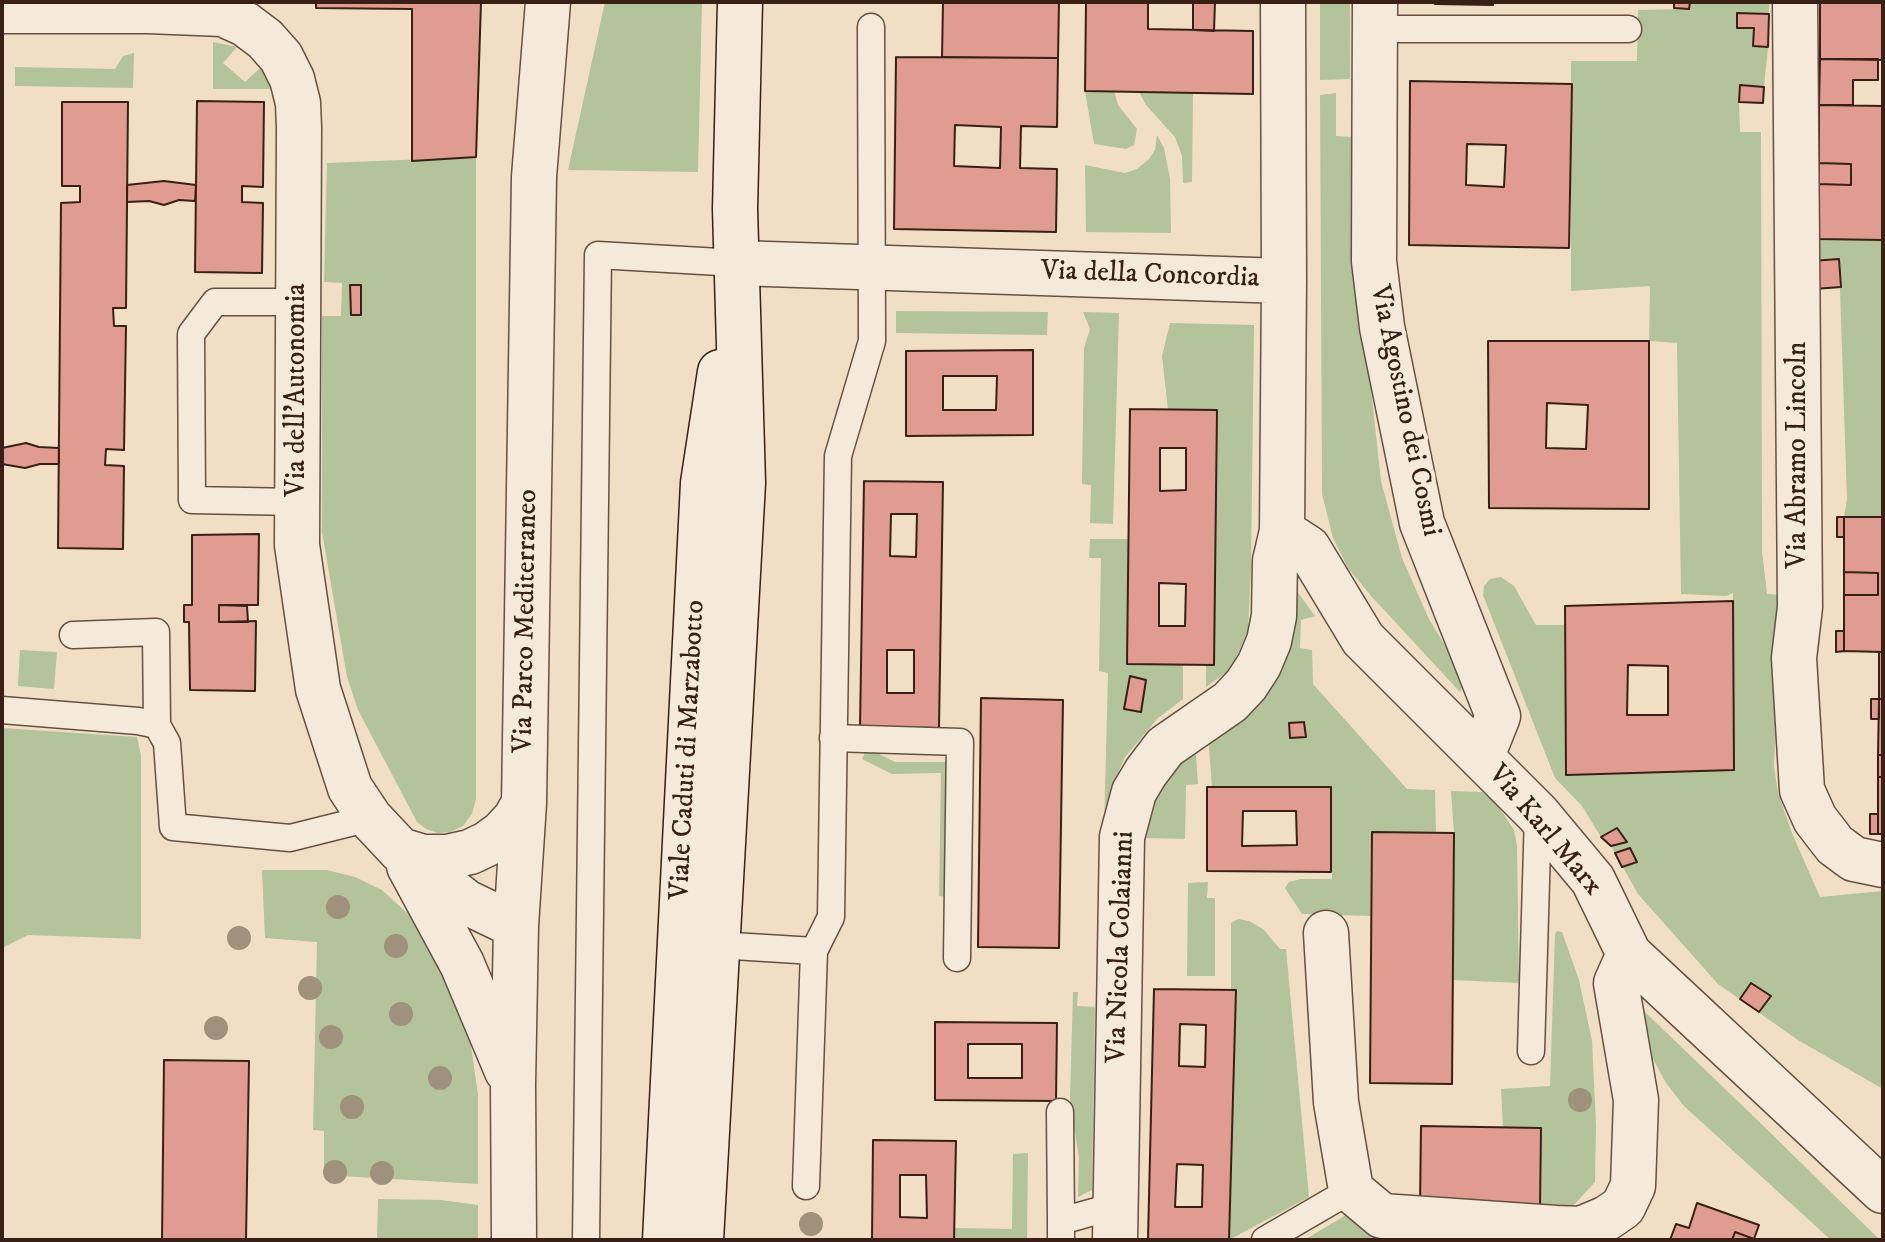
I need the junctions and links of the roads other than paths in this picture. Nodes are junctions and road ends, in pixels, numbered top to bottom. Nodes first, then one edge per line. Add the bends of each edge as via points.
1 (548, 2) edge
2 (740, 2) edge
3 (1283, 2) edge
4 (1795, 2) edge
5 (148, 6) edge
6 (2, 11) edge
7 (1375, 16) edge
8 (871, 27) dead end
9 (1628, 29) dead end
10 (737, 263) junction
11 (871, 267) junction
12 (1284, 281) junction
13 (298, 302) junction
14 (297, 502) junction
15 (1282, 531) junction
16 (73, 635) dead end
17 (2, 710) edge
18 (157, 725) junction
19 (833, 738) junction
20 (1482, 756) junction
21 (524, 803) junction
22 (1538, 814) junction
23 (370, 818) junction
24 (400, 850) junction
25 (1883, 865) edge
26 (516, 926) junction
27 (1326, 933) dead end
28 (717, 945) junction
29 (814, 951) junction
30 (1629, 954) junction
31 (957, 958) dead end
32 (1531, 1051) dead end
33 (513, 1084) junction
34 (1060, 1112) dead end
35 (806, 1186) dead end
36 (1351, 1190) junction
37 (1883, 1191) edge
38 (1115, 1223) edge
39 (1061, 1231) edge
40 (514, 1240) edge
41 (586, 1240) edge
42 (665, 1240) edge
43 (701, 1240) edge
44 (1265, 1240) edge

1 - 21 street, Via Parco Mediterraneo via 534,177
2 - 10 street, Viale Caduti di Marzabotto
3 - 12 street, Via della Concordia
4 - 25 street, Via Abramo Lincoln via 1800,607 1794,658 1802,790 1835,845 1854,859
5 - 6 street, Via dell'Autonomia
5 - 13 street, Via dell'Autonomia via 223,14 245,24 281,57 298,103
7 - 9 lane
7 - 20 street, Via Agostino dei Cosmi via 1374,261 1382,327 1422,523 1498,716
8 - 11 lane
10 - 11 street, Via della Concordia
10 - 28 street, Viale Caduti di Marzabotto via 743,483
10 - 41 lane via 598,255
10 - 42 street, Viale Caduti di Marzabotto via 703,483
11 - 12 street, Via della Concordia
11 - 19 lane via 872,341 838,456
12 - 15 street, Via Nicola Colaianni
13 - 14 street, Via dell'Autonomia
13 - 14 lane via 215,302 191,334 192,500
14 - 23 street, Via dell'Autonomia via 297,545 318,689 350,788
15 - 20 street, Via Karl Marx via 1308,548 1363,639
15 - 38 street, Via Nicola Colaianni via 1275,561 1274,616 1259,665 1230,702 1165,747 1134,792 1127,814 1122,837
16 - 18 lane via 156,632
17 - 18 lane
18 - 23 lane via 167,743 173,827 290,838
19 - 29 lane via 831,917
19 - 31 lane via 960,742
20 - 22 street, Via Karl Marx
21 - 24 street via 502,833 470,852 423,857
21 - 26 street, Via Parco Mediterraneo
22 - 30 street, Via Karl Marx via 1593,880
22 - 32 lane
23 - 24 street, Via dell'Autonomia
24 - 26 street, Via dell'Autonomia via 466,902
24 - 33 street, Via dell'Autonomia via 462,964
26 - 33 street, Via Parco Mediterraneo
27 - 36 street via 1336,1102
28 - 29 lane
28 - 43 street, Viale Caduti di Marzabotto
29 - 35 lane
30 - 36 street via 1616,983 1636,1100 1633,1186 1623,1207 1581,1229 1556,1228 1382,1216
30 - 37 street, Via Karl Marx
33 - 40 street, Via Parco Mediterraneo
34 - 39 lane
36 - 44 lane
38 - 39 lane

